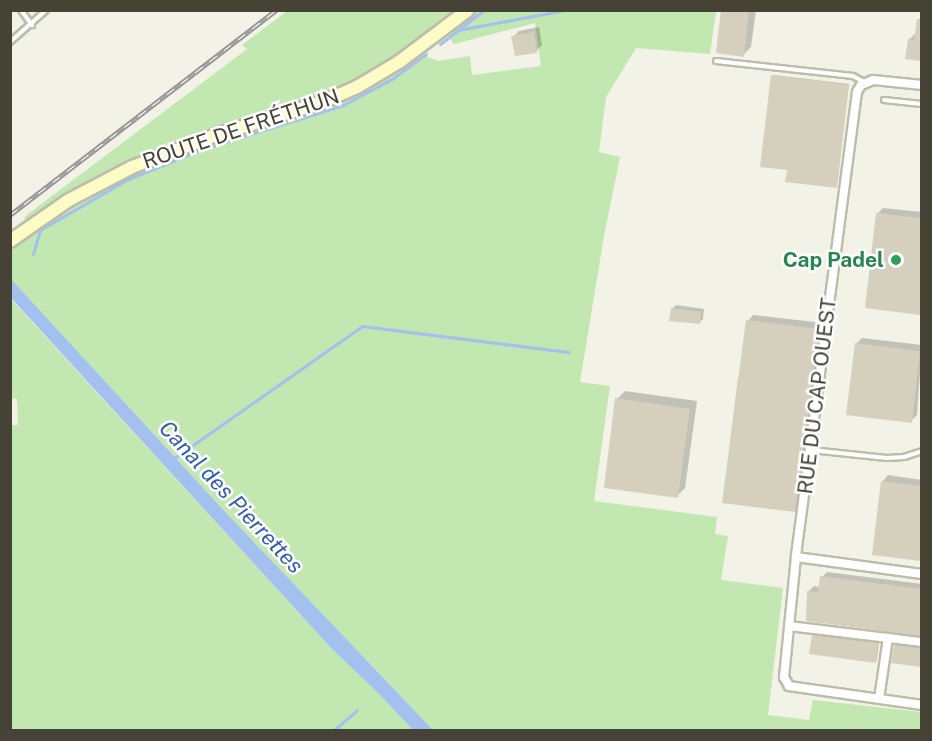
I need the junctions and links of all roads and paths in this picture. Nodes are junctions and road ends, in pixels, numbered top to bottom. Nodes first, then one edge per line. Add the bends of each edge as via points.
1 (21, 10) edge
2 (46, 10) edge
3 (468, 10) edge
4 (32, 25) junction
5 (10, 42) edge
6 (716, 61) dead end
7 (865, 83) junction
8 (921, 85) edge
9 (884, 100) dead end
10 (921, 104) edge
11 (10, 241) edge
12 (810, 450) junction
13 (921, 450) edge
14 (796, 557) junction
15 (921, 574) edge
16 (789, 626) junction
17 (888, 638) junction
18 (921, 642) edge
19 (879, 699) junction
20 (921, 705) edge

1 - 4 lane
2 - 4 lane
3 - 11 street, ROUTE DE FRÉTHUN via 367,83 323,102 216,135 132,167 69,200
4 - 5 lane
6 - 7 lane via 853,76
7 - 8 street via 877,80
7 - 12 street, RUE DU CAP OUEST via 856,96
9 - 10 lane
12 - 13 lane via 887,459
12 - 14 street, RUE DU CAP OUEST
14 - 15 street
14 - 16 street, RUE DU CAP OUEST
16 - 17 street
16 - 19 street, RUE DU CAP OUEST via 784,677 789,686
17 - 18 street
17 - 19 street
19 - 20 street

